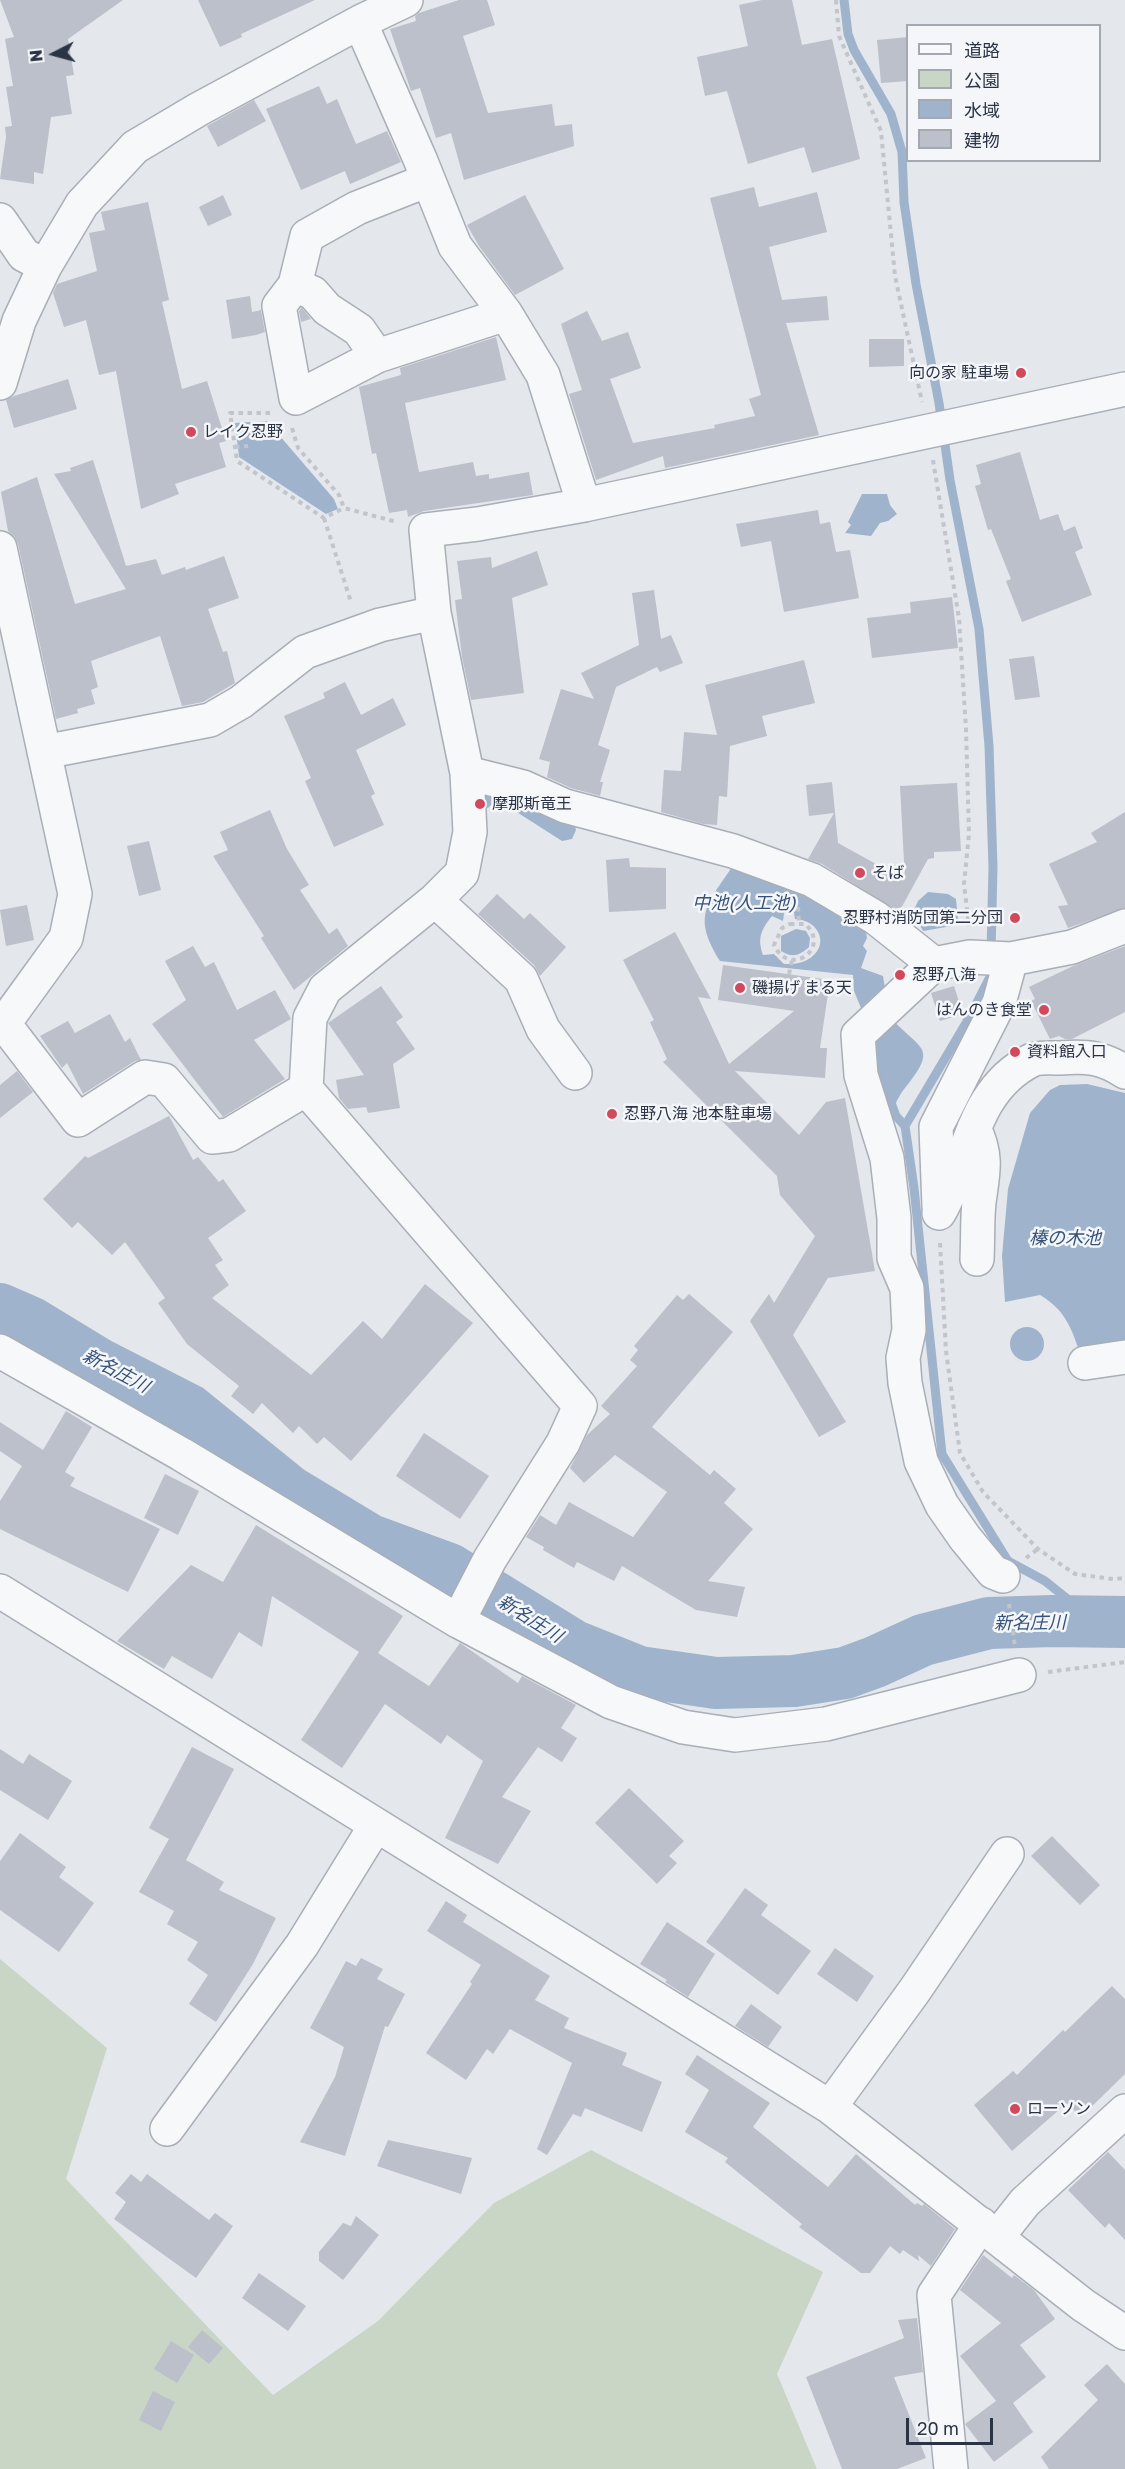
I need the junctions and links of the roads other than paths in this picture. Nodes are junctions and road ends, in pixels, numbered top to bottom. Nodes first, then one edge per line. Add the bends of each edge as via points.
1 (406, 0) edge
2 (360, 22) junction
3 (428, 180) junction
4 (0, 220) edge
5 (45, 266) junction
6 (294, 285) junction
7 (506, 314) junction
8 (376, 356) junction
9 (0, 383) edge
10 (1125, 389) edge
11 (584, 505) junction
12 (0, 548) edge
13 (434, 614) junction
14 (44, 753) junction
15 (467, 773) junction
16 (435, 900) junction
17 (1125, 926) edge
18 (993, 958) junction
19 (934, 964) junction
20 (2, 1027) edge
21 (1125, 1072) edge
22 (575, 1073) dead end
23 (306, 1089) junction
24 (974, 1128) junction
25 (939, 1213) junction
26 (896, 1218) junction
27 (977, 1259) dead end
28 (0, 1351) edge
29 (1125, 1357) edge
30 (1085, 1363) dead end
31 (1005, 1585) road end
32 (0, 1591) edge
33 (458, 1621) junction
34 (1017, 1663) road end
35 (376, 1825) junction
36 (1006, 1854) dead end
37 (830, 2107) junction
38 (1125, 2111) edge
39 (167, 2129) dead end
40 (990, 2230) junction
41 (1125, 2333) edge
42 (951, 2469) edge

1 - 2 street
2 - 3 street
2 - 5 street via 135,147 82,204
3 - 6 street via 357,208 307,236
3 - 7 street via 455,246
4 - 5 street via 24,255
5 - 9 street via 19,321
6 - 8 street via 313,293 327,309 359,330
6 - 8 street via 279,306 296,398
7 - 8 street
7 - 11 street via 543,375
10 - 11 street
11 - 13 street via 426,530
12 - 14 street
13 - 14 street via 380,625 305,652 241,702 210,720
13 - 15 street
14 - 20 street via 75,894 66,938
15 - 16 street via 470,832 462,873
15 - 19 street via 523,787 565,806 733,851 812,880 876,918
16 - 22 street via 522,979 543,1029
16 - 23 street via 325,989 310,1018
17 - 18 street via 1072,948
18 - 19 street
18 - 25 street via 999,1003 936,1127
19 - 26 street via 858,1035 861,1075 887,1158
20 - 23 street via 78,1120 145,1077 164,1080 212,1137 229,1135
21 - 24 street via 1107,1061 1084,1056 1034,1059 988,1096
23 - 33 street via 580,1406 564,1443 490,1559
24 - 25 street
24 - 27 street via 982,1144 985,1165
25 - 26 street
26 - 31 street via 894,1258 907,1288 905,1383 921,1461 942,1505
28 - 33 street via 181,1454
29 - 30 street
32 - 35 street
33 - 34 street via 611,1702 683,1727 735,1735 826,1724
35 - 37 street
35 - 39 street via 302,1945
36 - 37 street
37 - 40 street
38 - 40 street
40 - 41 street
40 - 42 street via 933,2295

